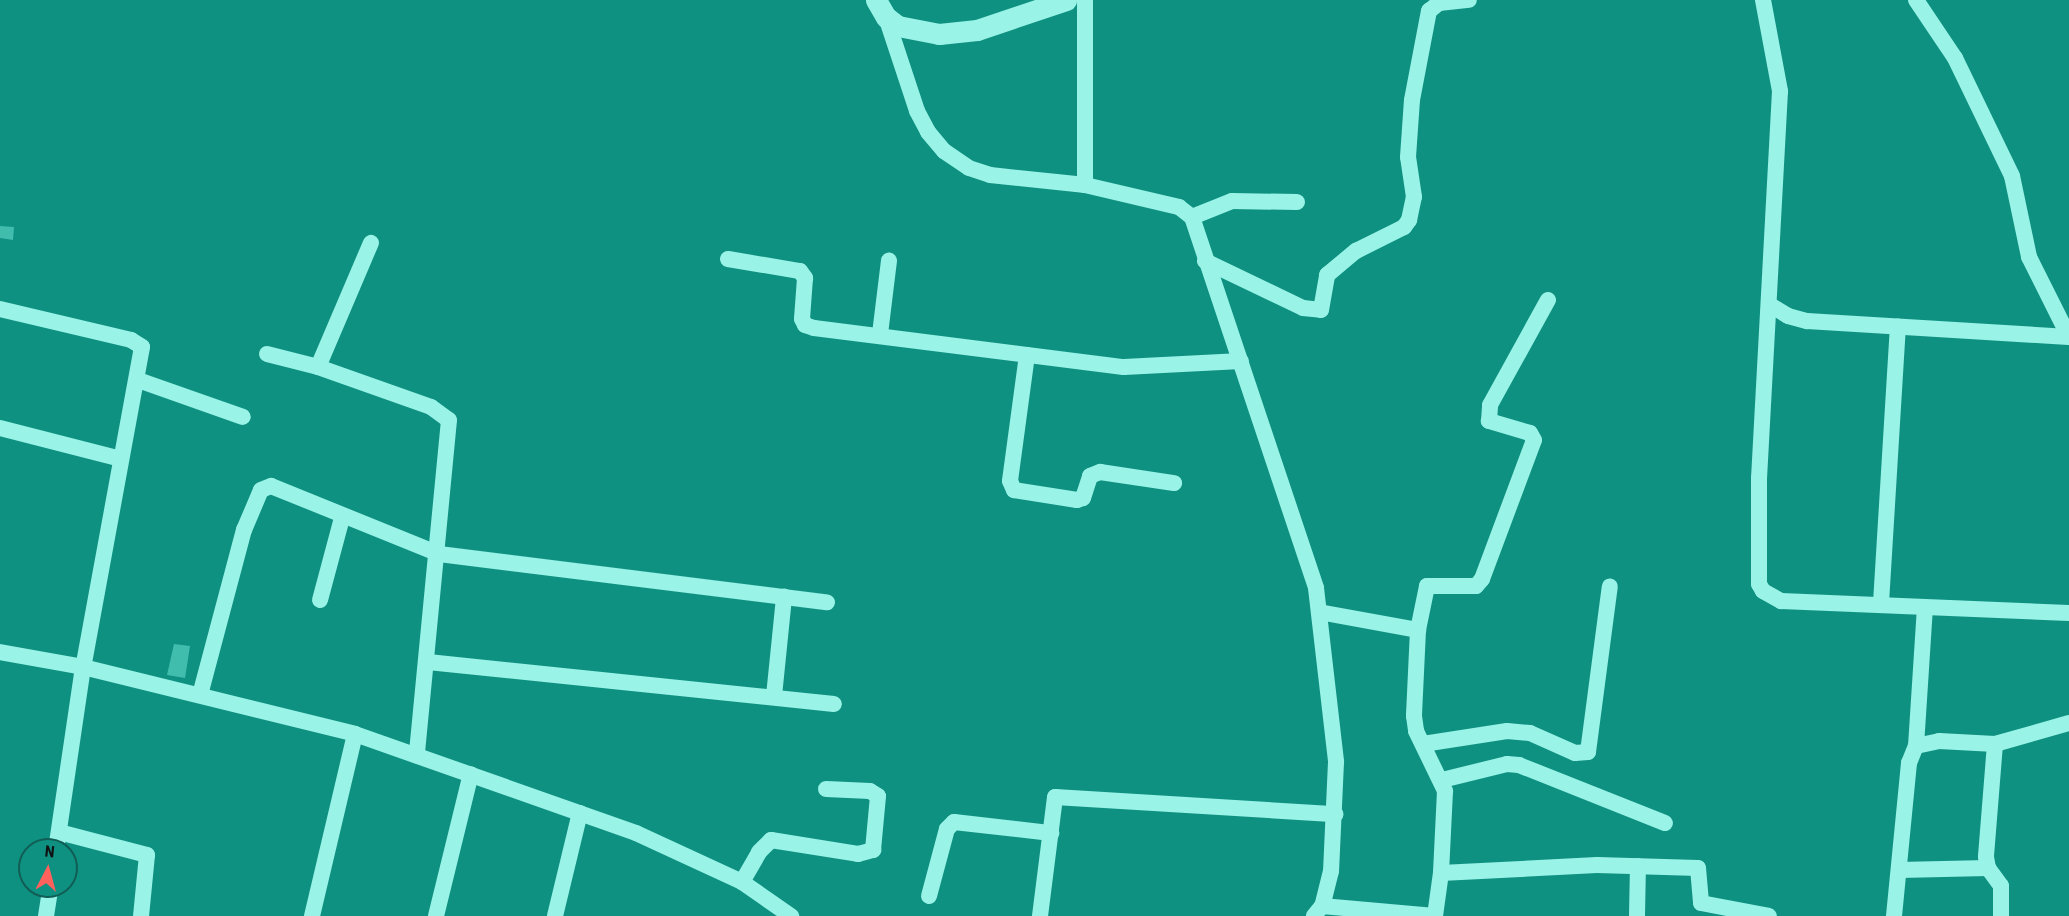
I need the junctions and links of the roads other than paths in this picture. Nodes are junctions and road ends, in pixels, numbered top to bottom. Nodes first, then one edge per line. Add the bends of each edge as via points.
1 (1066, 0) edge
2 (1085, 0) edge
3 (1469, 0) edge
4 (1763, 0) edge
5 (1916, 0) edge
6 (1029, 5) edge
7 (881, 9) edge
8 (1086, 185) junction
9 (1297, 202) dead end
10 (1192, 217) junction
11 (371, 243) dead end
12 (728, 259) dead end
13 (889, 261) dead end
14 (1205, 261) junction
15 (1548, 300) dead end
16 (1770, 305) junction
17 (0, 309) edge
18 (1898, 327) junction
19 (880, 334) junction
20 (2069, 337) edge
21 (267, 354) dead end
22 (1027, 355) junction
23 (1241, 362) junction
24 (318, 367) junction
25 (138, 380) junction
26 (243, 417) dead end
27 (0, 428) edge
28 (121, 459) junction
29 (1174, 483) dead end
30 (342, 518) junction
31 (439, 554) junction
32 (1610, 586) dead end
33 (784, 597) junction
34 (320, 600) dead end
35 (827, 602) dead end
36 (1881, 603) junction
37 (1925, 607) junction
38 (1319, 612) junction
39 (2069, 613) edge
40 (1418, 630) junction
41 (0, 652) edge
42 (428, 662) junction
43 (83, 667) junction
44 (200, 695) junction
45 (774, 696) junction
46 (834, 704) dead end
47 (2069, 723) edge
48 (355, 734) junction
49 (1423, 744) junction
50 (1995, 744) junction
51 (1916, 746) junction
52 (417, 755) junction
53 (471, 774) junction
54 (1442, 780) junction
55 (826, 789) dead end
56 (580, 813) junction
57 (1335, 814) junction
58 (1665, 823) dead end
59 (59, 832) junction
60 (1051, 834) junction
61 (58, 838) edge
62 (1638, 866) junction
63 (1988, 868) junction
64 (1899, 870) junction
65 (1441, 873) junction
66 (742, 882) junction
67 (929, 896) dead end
68 (49, 898) edge
69 (1318, 911) edge
70 (46, 916) edge
71 (141, 916) edge
72 (312, 916) edge
73 (436, 916) edge
74 (555, 916) edge
75 (792, 916) edge
76 (1040, 916) edge
77 (1435, 916) edge
78 (1637, 916) edge
79 (1769, 916) edge
80 (1894, 916) edge
81 (2001, 916) edge

1 - 6 street
2 - 8 street
3 - 14 street via 1439,3 1429,11 1412,100 1408,158 1414,197 1408,220 1404,227 1356,251 1327,275 1322,310 1303,308
4 - 16 street via 1780,91
5 - 20 street via 1955,58 2012,176 2030,257
6 - 7 street via 977,30 939,34 914,32
7 - 8 street via 917,111 944,151 969,168 990,175
8 - 10 street via 1179,207
9 - 10 street via 1232,201
10 - 14 street
11 - 24 street
12 - 19 street via 800,271 805,278 805,325
13 - 19 street
14 - 23 street
15 - 40 street via 1490,405 1489,422 1530,433 1534,440 1482,579 1476,586 1427,586
16 - 18 street via 1807,321
16 - 36 street via 1759,478 1760,584 1763,591 1781,601
17 - 25 street via 139,343 142,355
18 - 20 street
18 - 36 street
19 - 22 street
21 - 24 street
22 - 23 street via 1142,368
22 - 29 street via 1010,481 1014,490 1080,500 1090,476 1100,472
23 - 38 street via 1316,588
24 - 31 street via 431,407 449,420
25 - 26 street
25 - 28 street
27 - 28 street
28 - 43 street
30 - 31 street
30 - 34 street
30 - 44 street via 278,488 261,490 244,530
31 - 33 street
31 - 42 street
32 - 49 street via 1588,752 1575,753 1530,734 1506,731
33 - 35 street
33 - 45 street
36 - 37 street
37 - 39 street
37 - 51 street
38 - 40 street
38 - 57 street via 1336,762
40 - 49 street via 1414,716
41 - 43 street
42 - 45 street
42 - 52 street
43 - 44 street
43 - 59 street
44 - 48 street
45 - 46 street
47 - 50 street
48 - 52 street
48 - 72 street
49 - 54 street
50 - 51 street via 1940,741
50 - 63 street
51 - 64 street via 1909,763
52 - 53 street
53 - 56 street
53 - 73 street
54 - 58 street via 1507,764 1519,765
54 - 65 street via 1446,807
55 - 66 street via 870,791 878,796 873,850 858,854 771,840 759,852
56 - 66 street via 636,833
56 - 74 street
57 - 60 street via 1055,797
57 - 69 street via 1331,871
59 - 61 street
59 - 71 street via 147,855
60 - 67 street via 954,822 947,829
60 - 76 street
62 - 65 street via 1526,866
62 - 78 street
62 - 79 street via 1701,868 1701,903
63 - 64 street
63 - 81 street via 2001,886
64 - 80 street
65 - 77 street
66 - 75 street
68 - 70 street
69 - 77 street

